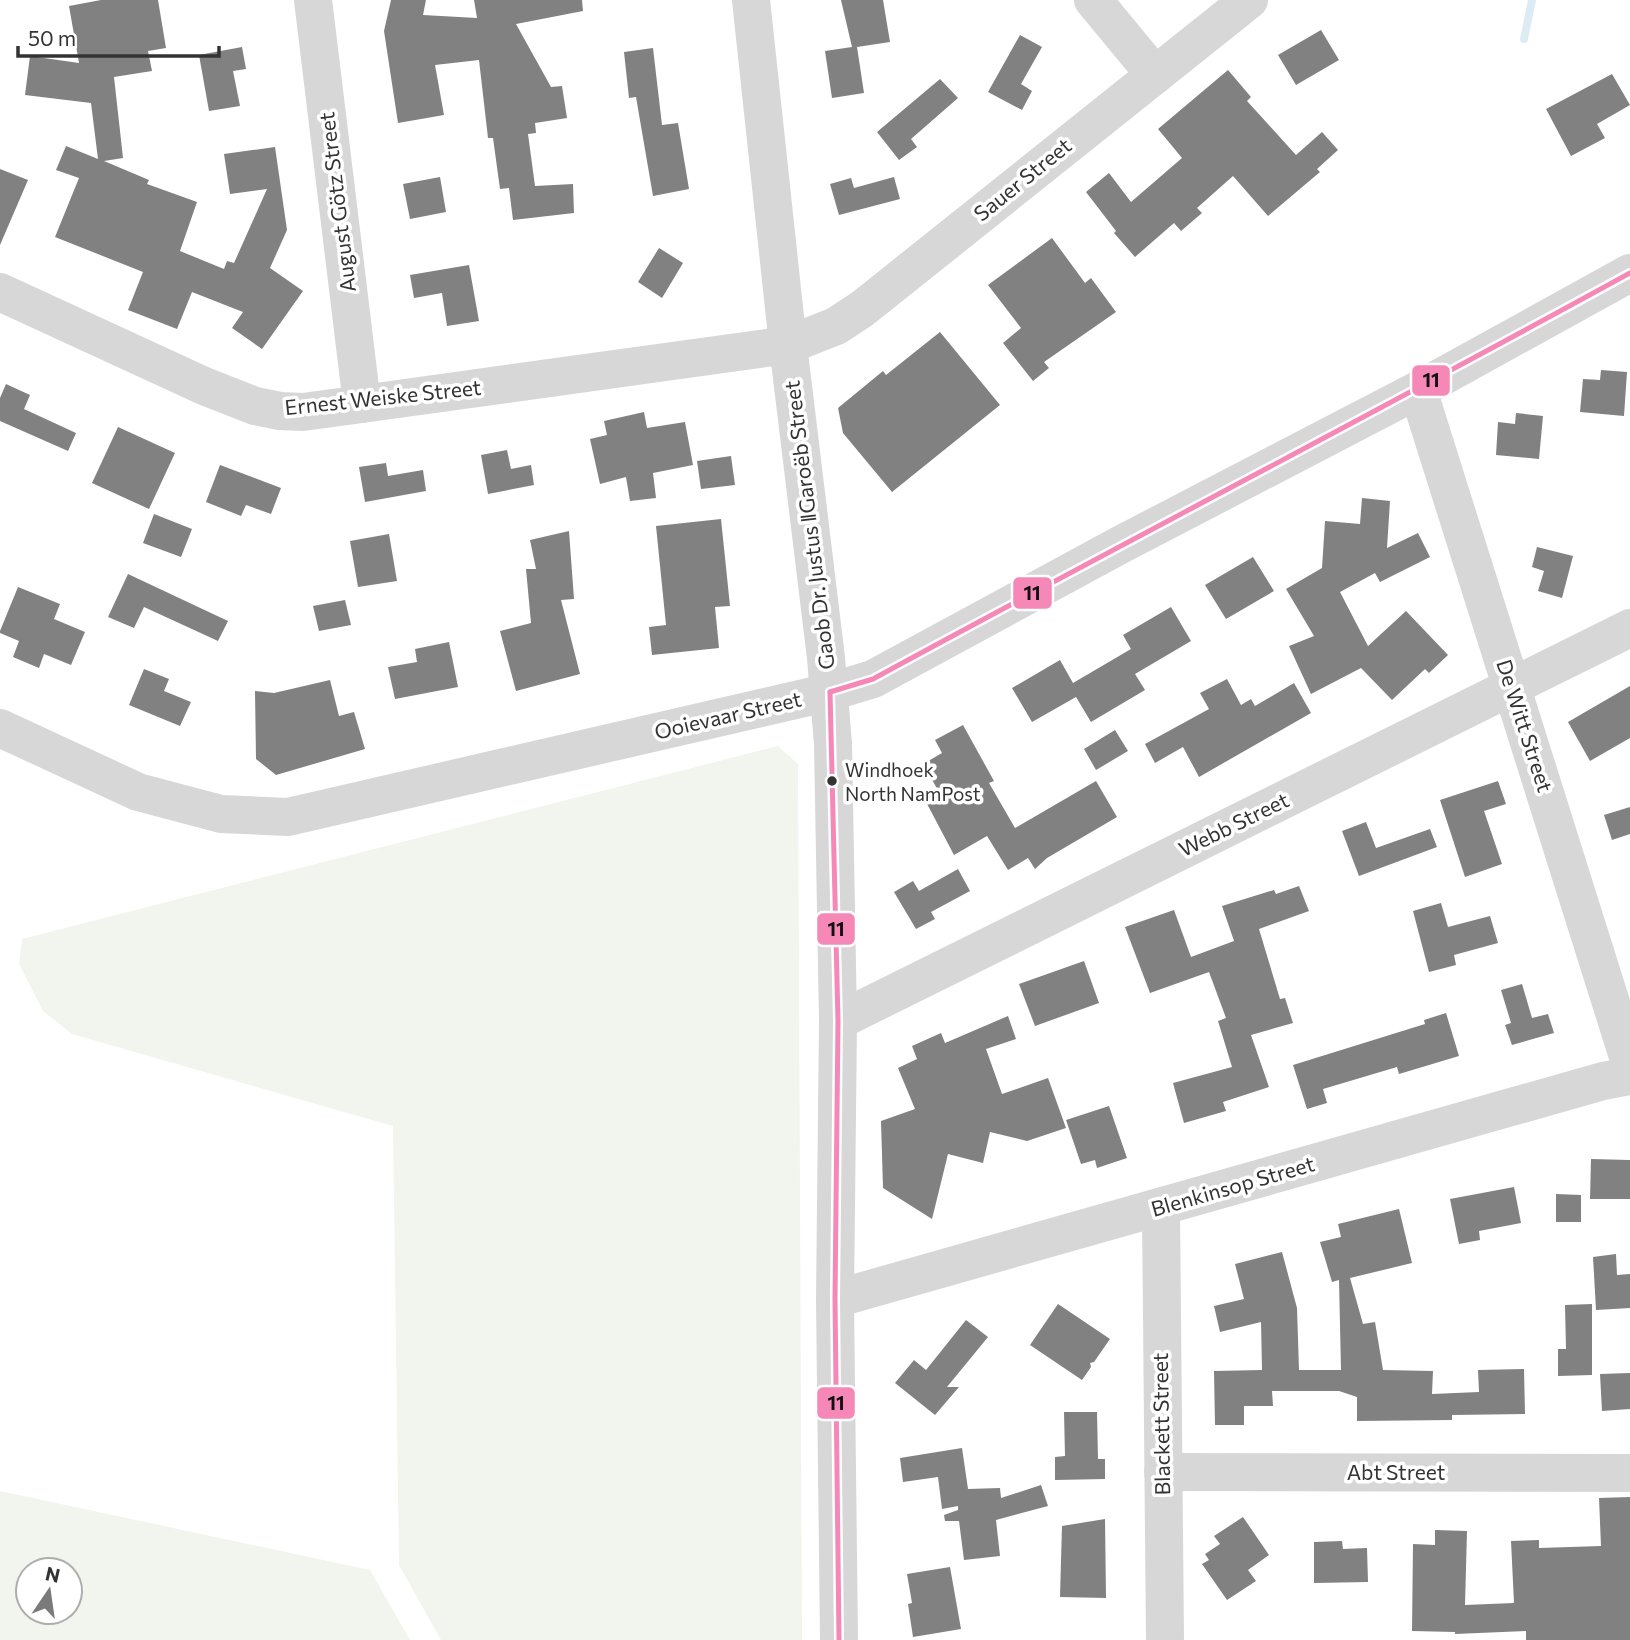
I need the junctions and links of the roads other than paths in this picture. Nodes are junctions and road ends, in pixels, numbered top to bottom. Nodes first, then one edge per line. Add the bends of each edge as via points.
1 (313, 0) edge
2 (751, 0) edge
3 (1093, 0) edge
4 (1249, 0) edge
5 (1155, 75) junction
6 (1630, 273) edge
7 (0, 292) edge
8 (788, 345) junction
9 (1418, 390) junction
10 (362, 404) junction
11 (1630, 628) edge
12 (1512, 688) junction
13 (830, 692) junction
14 (0, 728) edge
15 (838, 1021) junction
16 (1630, 1063) edge
17 (1630, 1076) edge
18 (1161, 1208) junction
19 (835, 1299) junction
20 (1163, 1472) junction
21 (1630, 1473) edge
22 (839, 1640) edge
23 (1165, 1640) edge

1 - 10 street, August Götz Street
2 - 8 street, Gaob Dr. Justus ǁGaroëb Street
3 - 5 street
4 - 5 street, Sauer Street
5 - 8 street, Sauer Street via 862,309 836,326
6 - 9 street, Ooievaar Street
7 - 10 street, Ernest Weiske Street via 255,406 303,412
8 - 10 street, Ernest Weiske Street
8 - 13 street, Gaob Dr. Justus ǁGaroëb Street
9 - 12 street, De Witt Street
9 - 13 street, Ooievaar Street via 873,678
11 - 12 street, Webb Street
12 - 15 street, Webb Street
12 - 16 street, De Witt Street
13 - 14 street, Ooievaar Street via 288,817 221,814 138,792
13 - 15 street, Gaob Dr. Justus ǁGaroëb Street
15 - 19 street, Gaob Dr. Justus ǁGaroëb Street
17 - 18 street, Blenkinsop Street
18 - 19 street, Blenkinsop Street
18 - 20 street, Blackett Street
19 - 22 street, Gaob Dr. Justus ǁGaroëb Street
20 - 21 street, Abt Street
20 - 23 street, Blackett Street

